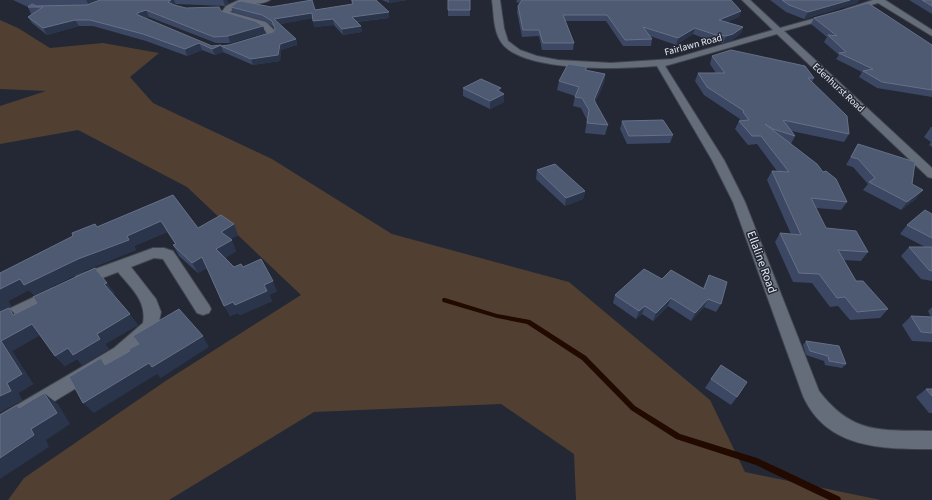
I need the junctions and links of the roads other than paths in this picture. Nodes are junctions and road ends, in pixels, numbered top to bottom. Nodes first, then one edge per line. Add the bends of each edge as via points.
1 (243, 0) edge
2 (266, 0) edge
3 (496, 0) edge
4 (746, 0) edge
5 (879, 0) edge
6 (778, 31) junction
7 (932, 34) edge
8 (247, 43) edge
9 (660, 64) junction
10 (932, 174) edge
11 (122, 264) junction
12 (203, 308) dead end
13 (0, 320) edge
14 (0, 425) edge
15 (932, 440) edge

1 - 2 street
1 - 8 street via 223,10 227,15 260,24 270,30 271,36
3 - 9 street, Fairlawn Road via 502,36 509,46 533,57 560,64
4 - 6 street, Edenhurst Road
5 - 6 street, Fairlawn Road
5 - 7 street
6 - 9 street, Fairlawn Road
6 - 10 street, Edenhurst Road
9 - 15 street, Ellaline Road via 718,160 739,202 812,396 824,414 844,430 861,436
11 - 12 street via 153,254 168,255
11 - 13 street via 67,286
11 - 14 street via 148,299 153,312 151,326 120,353

